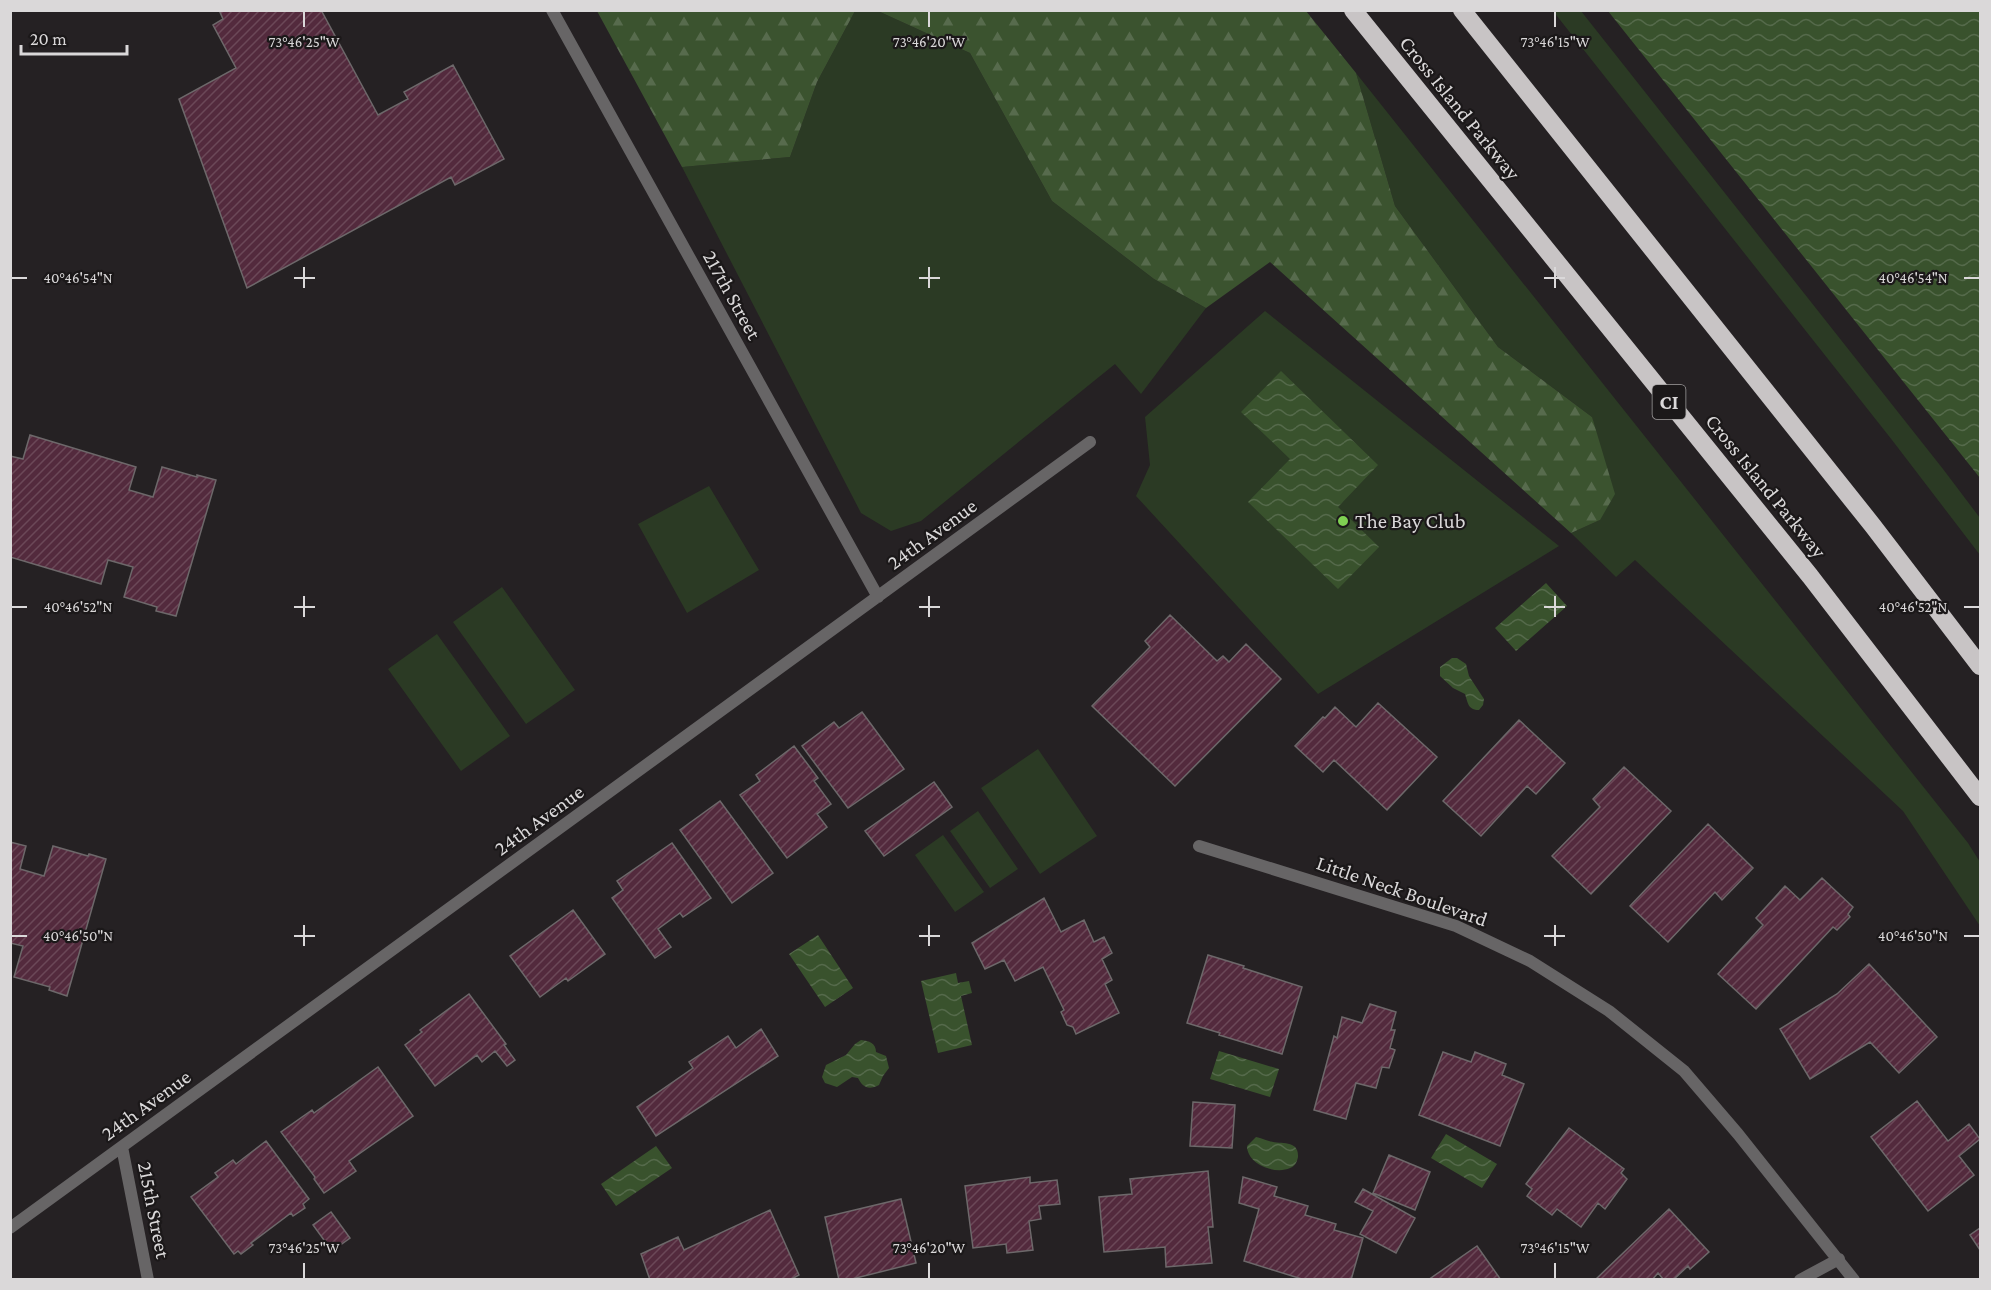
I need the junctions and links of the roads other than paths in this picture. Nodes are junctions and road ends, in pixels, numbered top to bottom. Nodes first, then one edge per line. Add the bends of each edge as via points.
1 (552, 10) edge
2 (1353, 10) edge
3 (1462, 10) edge
4 (1090, 442) dead end
5 (878, 597) junction
6 (1980, 666) edge
7 (1980, 797) edge
8 (1199, 846) dead end
9 (122, 1147) junction
10 (10, 1228) edge
11 (1839, 1259) junction
12 (148, 1280) edge
13 (1800, 1280) edge
14 (1854, 1280) edge

1 - 5 street, 217th Street
2 - 7 highway, Cross Island Parkway / CI via 1810,576
3 - 6 highway
4 - 5 street, 24th Avenue
5 - 9 street, 24th Avenue
8 - 11 street, Little Neck Boulevard via 1456,926 1530,961 1610,1011 1684,1071
9 - 10 street, 24th Avenue
9 - 12 street, 215th Street
11 - 13 street
11 - 14 street, Little Neck Boulevard

